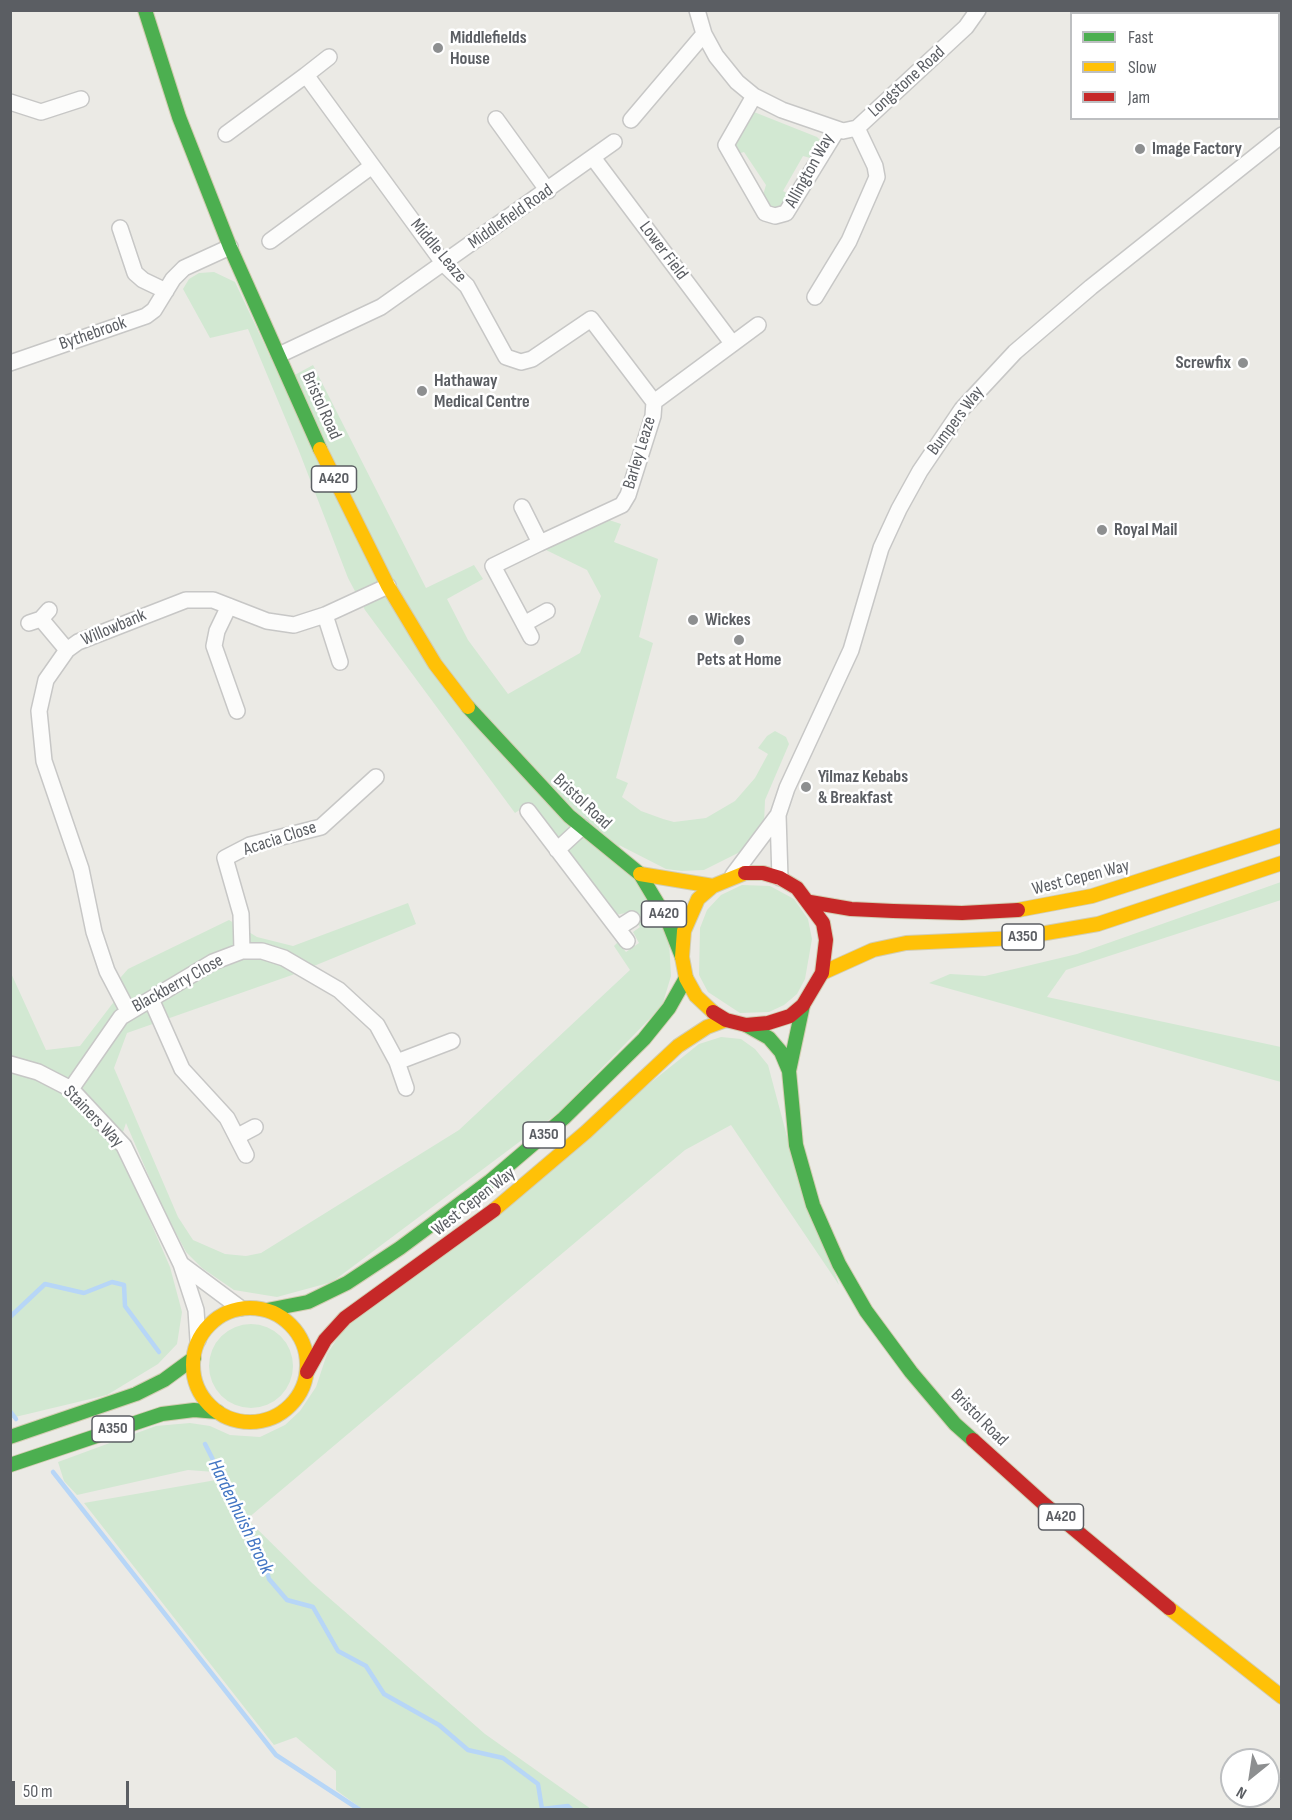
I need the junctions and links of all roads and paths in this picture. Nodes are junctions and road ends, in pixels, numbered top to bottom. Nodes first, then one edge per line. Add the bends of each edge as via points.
1 (146, 10) edge
2 (697, 10) edge
3 (974, 16) edge
4 (705, 34) junction
5 (329, 57) dead end
6 (306, 75) junction
7 (754, 96) junction
8 (81, 99) dead end
9 (10, 102) edge
10 (496, 119) dead end
11 (632, 120) dead end
12 (857, 128) junction
13 (837, 130) junction
14 (226, 134) dead end
15 (1281, 135) edge
16 (614, 142) dead end
17 (594, 159) junction
18 (372, 166) junction
19 (548, 190) junction
20 (120, 228) dead end
21 (270, 241) dead end
22 (230, 247) junction
23 (444, 264) junction
24 (166, 291) junction
25 (815, 297) dead end
26 (758, 325) dead end
27 (732, 343) junction
28 (279, 355) junction
29 (10, 363) edge
30 (654, 402) junction
31 (522, 507) dead end
32 (540, 543) junction
33 (388, 586) junction
34 (229, 606) junction
35 (547, 611) dead end
36 (325, 615) junction
37 (40, 618) dead end
38 (67, 651) junction
39 (340, 662) dead end
40 (237, 711) dead end
41 (376, 777) dead end
42 (528, 811) dead end
43 (778, 815) junction
44 (582, 827) junction
45 (1281, 835) edge
46 (557, 849) junction
47 (1281, 863) edge
48 (640, 874) junction
49 (732, 877) junction
50 (780, 878) junction
51 (713, 886) junction
52 (810, 902) junction
53 (632, 919) dead end
54 (618, 928) junction
55 (627, 941) dead end
56 (242, 951) junction
57 (682, 957) junction
58 (822, 973) junction
59 (686, 978) junction
60 (152, 999) junction
61 (803, 1005) junction
62 (128, 1011) junction
63 (726, 1020) junction
64 (746, 1025) junction
65 (452, 1041) dead end
66 (397, 1062) junction
67 (10, 1064) edge
68 (789, 1071) junction
69 (406, 1088) dead end
70 (72, 1089) junction
71 (255, 1127) dead end
72 (238, 1136) junction
73 (246, 1155) dead end
74 (181, 1264) junction
75 (240, 1308) junction
76 (267, 1310) junction
77 (198, 1340) junction
78 (194, 1358) junction
79 (307, 1372) junction
80 (218, 1412) junction
81 (10, 1437) edge
82 (10, 1466) edge
83 (1281, 1697) edge

1 - 22 main road, Bristol Road / A420 via 179,117
2 - 4 street, Allington Way
3 - 12 street, Longstone Road
4 - 7 street, Allington Way via 727,70
4 - 11 street
5 - 6 street
6 - 14 street
6 - 18 street, Middle Leaze
7 - 13 street, Allington Way
7 - 13 street, Allington Way via 726,147 765,213 779,216 788,210
8 - 9 street via 41,112
10 - 19 street
12 - 13 street, Longstone Road
12 - 25 street via 877,177 849,241
15 - 43 street, Bumpers Way via 1023,345 962,409 899,509 880,552 851,650
16 - 17 street, Middlefield Road
17 - 19 street, Middlefield Road
17 - 27 street, Lower Field
18 - 21 street
18 - 23 street, Middle Leaze
19 - 23 street, Middlefield Road
20 - 24 street via 135,273
22 - 24 street, Bythebrook via 187,266
22 - 28 main road, Bristol Road / A420
23 - 28 street, Middlefield Road via 381,307
23 - 30 street, Middle Leaze via 467,286 506,357 527,362 591,319
24 - 29 street, Bythebrook via 146,316
26 - 27 street, Barley Leaze
27 - 30 street, Barley Leaze
28 - 33 main road, Bristol Road / A420 via 338,488
30 - 32 street, Barley Leaze via 628,495 622,504
31 - 32 street
32 - 35 street, Barley Leaze via 493,566 527,630
33 - 36 street, Willowbank
33 - 44 main road, Bristol Road / A420 via 416,636 455,692
34 - 36 street, Willowbank via 283,624
34 - 38 street, Willowbank via 199,598 186,600 116,625
34 - 40 street via 214,646
36 - 39 street
37 - 38 street
38 - 62 street, Willowbank via 46,680 42,695 40,763 107,971
41 - 56 street, Acacia Close via 321,827 250,845 225,858 241,914
42 - 46 street
43 - 49 street, Bumpers Way
43 - 50 street, Bumpers Way
44 - 46 street
44 - 48 main road, Bristol Road / A420
45 - 52 main road, West Cepen Way / A350 via 1092,896 1032,909 972,913 893,911
46 - 54 street
47 - 58 main road, A350 via 1098,924 1017,938 906,943 873,950
48 - 51 main road, Bristol Road / A420
48 - 57 main road, Bristol Road / A420 via 667,919
49 - 50 main road via 764,873
49 - 51 main road
50 - 52 main road
51 - 57 main road via 698,899 689,915
52 - 58 main road via 823,923 826,940
53 - 54 street
54 - 55 street
56 - 60 street, Blackberry Close via 213,962
56 - 66 street, Blackberry Close via 262,951 284,958 339,990 377,1025
57 - 59 main road
58 - 61 main road
59 - 63 main road via 710,1010
59 - 76 main road, West Cepen Way / A350 via 669,1008 644,1039 564,1118 490,1181 346,1283 308,1302
60 - 62 street, Blackberry Close
60 - 72 street via 183,1069
61 - 64 main road via 776,1022
61 - 68 main road, Bristol Road / A420
62 - 70 street, Blackberry Close via 109,1031
63 - 64 main road
63 - 79 main road, West Cepen Way / A350 via 678,1046 508,1199 345,1317 325,1340
64 - 68 main road, Bristol Road / A420 via 769,1038 781,1052
65 - 66 street
66 - 69 street, Blackberry Close
67 - 70 street, Stainers Way via 38,1072
68 - 83 main road, Bristol Road / A420 via 796,1145 813,1204 839,1264 866,1311 911,1372 956,1424 1044,1504
70 - 74 street, Stainers Way via 124,1146
71 - 72 street
72 - 73 street
74 - 75 street, Stainers Way
74 - 77 street, Stainers Way via 196,1310
75 - 76 main road
75 - 77 main road via 215,1319
76 - 79 main road via 282,1317 303,1341
77 - 78 main road
78 - 80 main road via 196,1385
78 - 81 main road, A350 via 136,1394
79 - 80 main road via 298,1395 281,1413 266,1420 250,1422
80 - 82 main road, A350 via 162,1414

